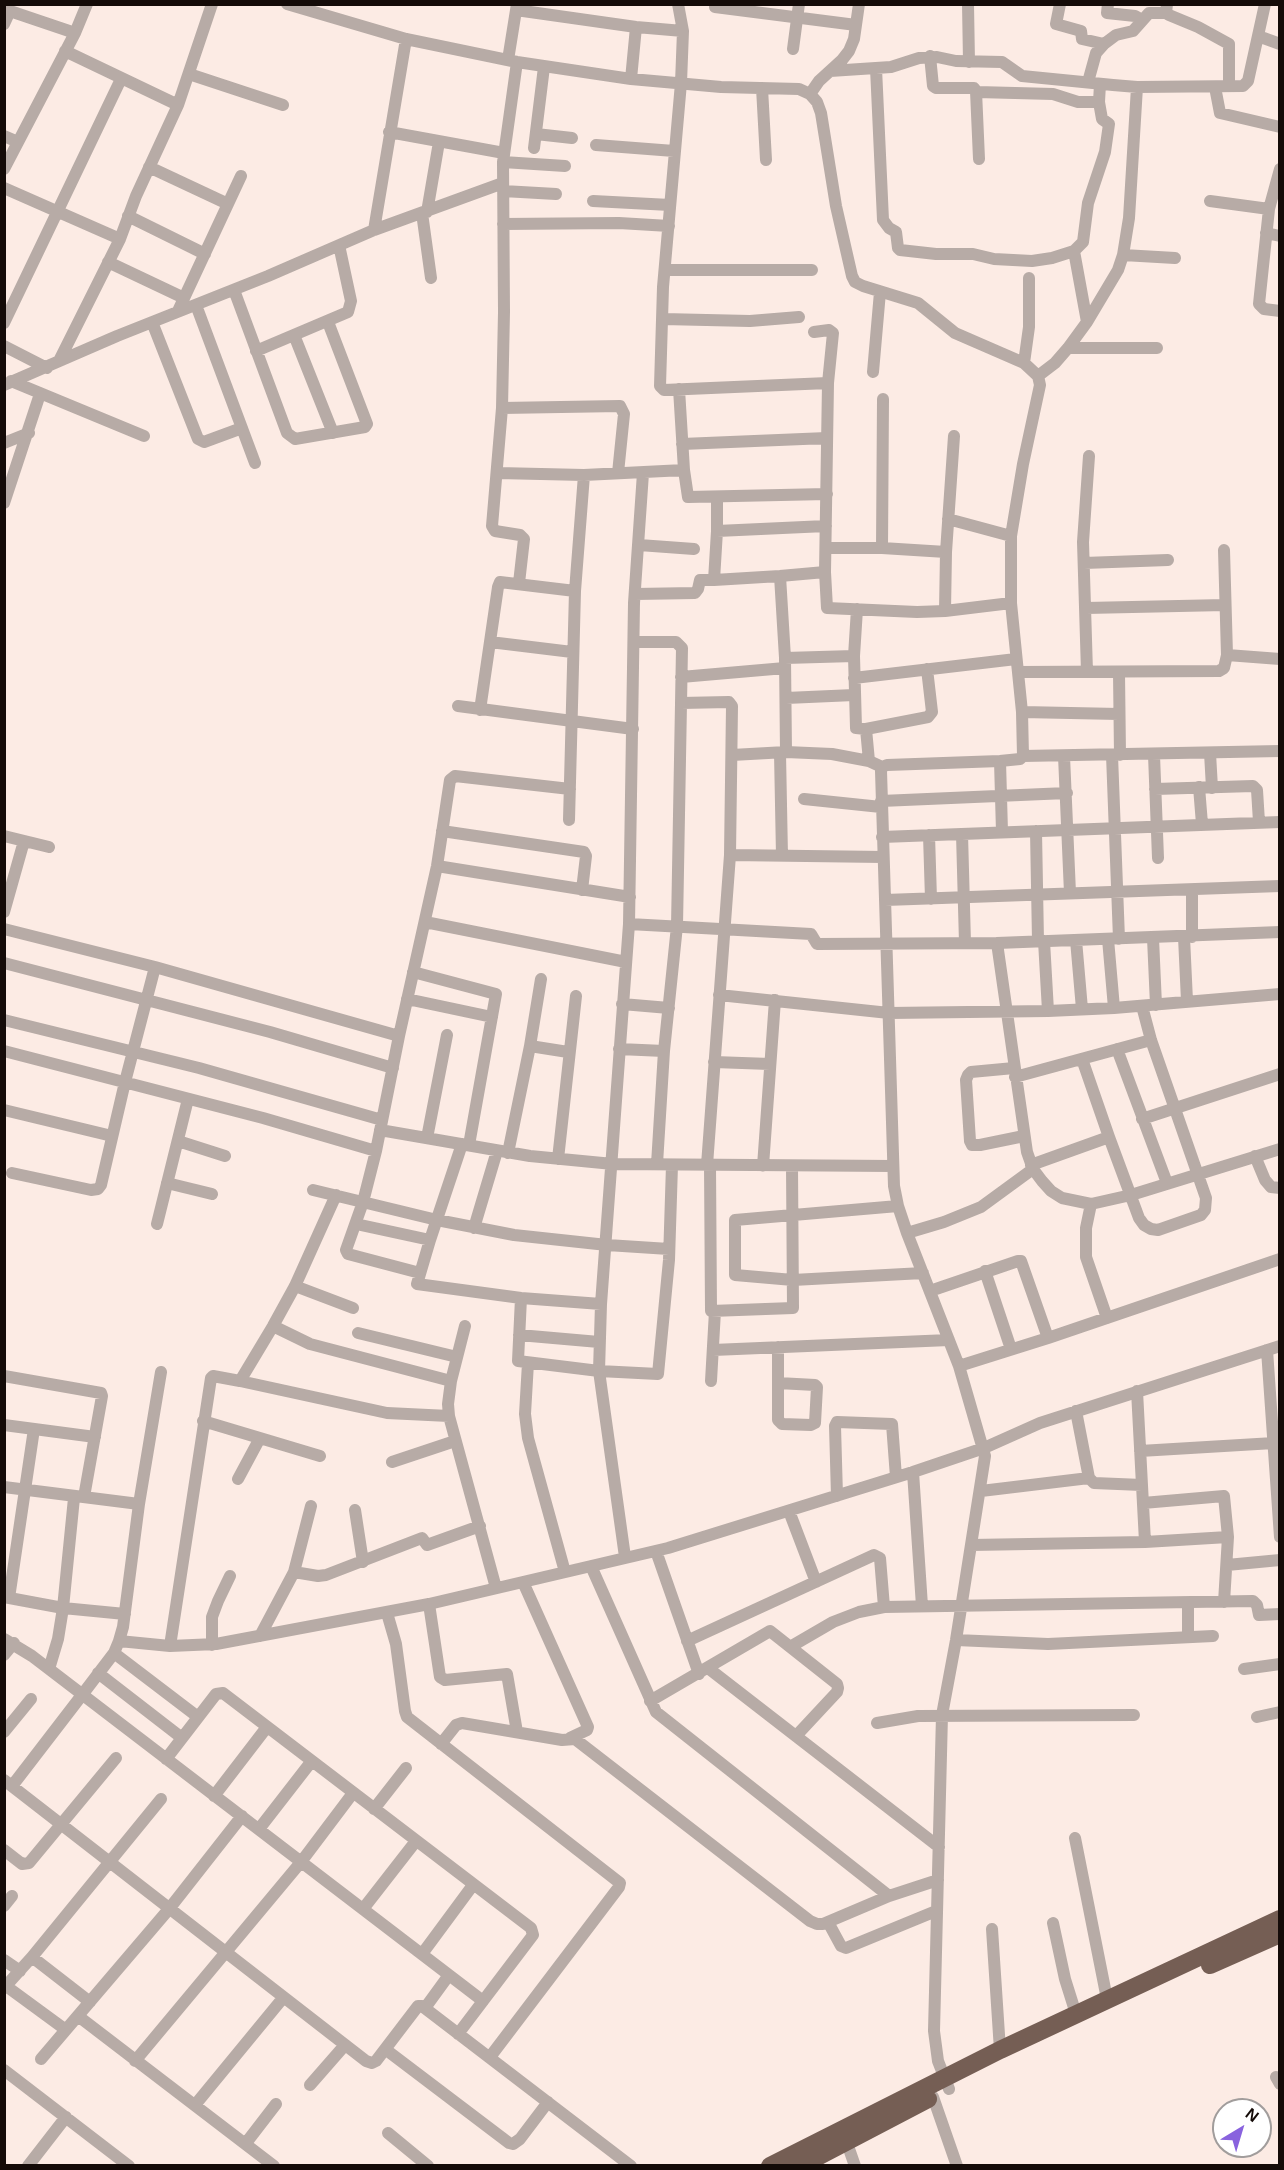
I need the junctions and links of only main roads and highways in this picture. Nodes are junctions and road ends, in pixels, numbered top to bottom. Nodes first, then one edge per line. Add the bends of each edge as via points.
1 (1279, 1933) edge
2 (942, 2088) junction
3 (770, 2166) edge
4 (800, 2166) edge

1 - 2 highway
1 - 2 highway via 1107,1999 1000,2050
2 - 3 highway
2 - 4 highway

